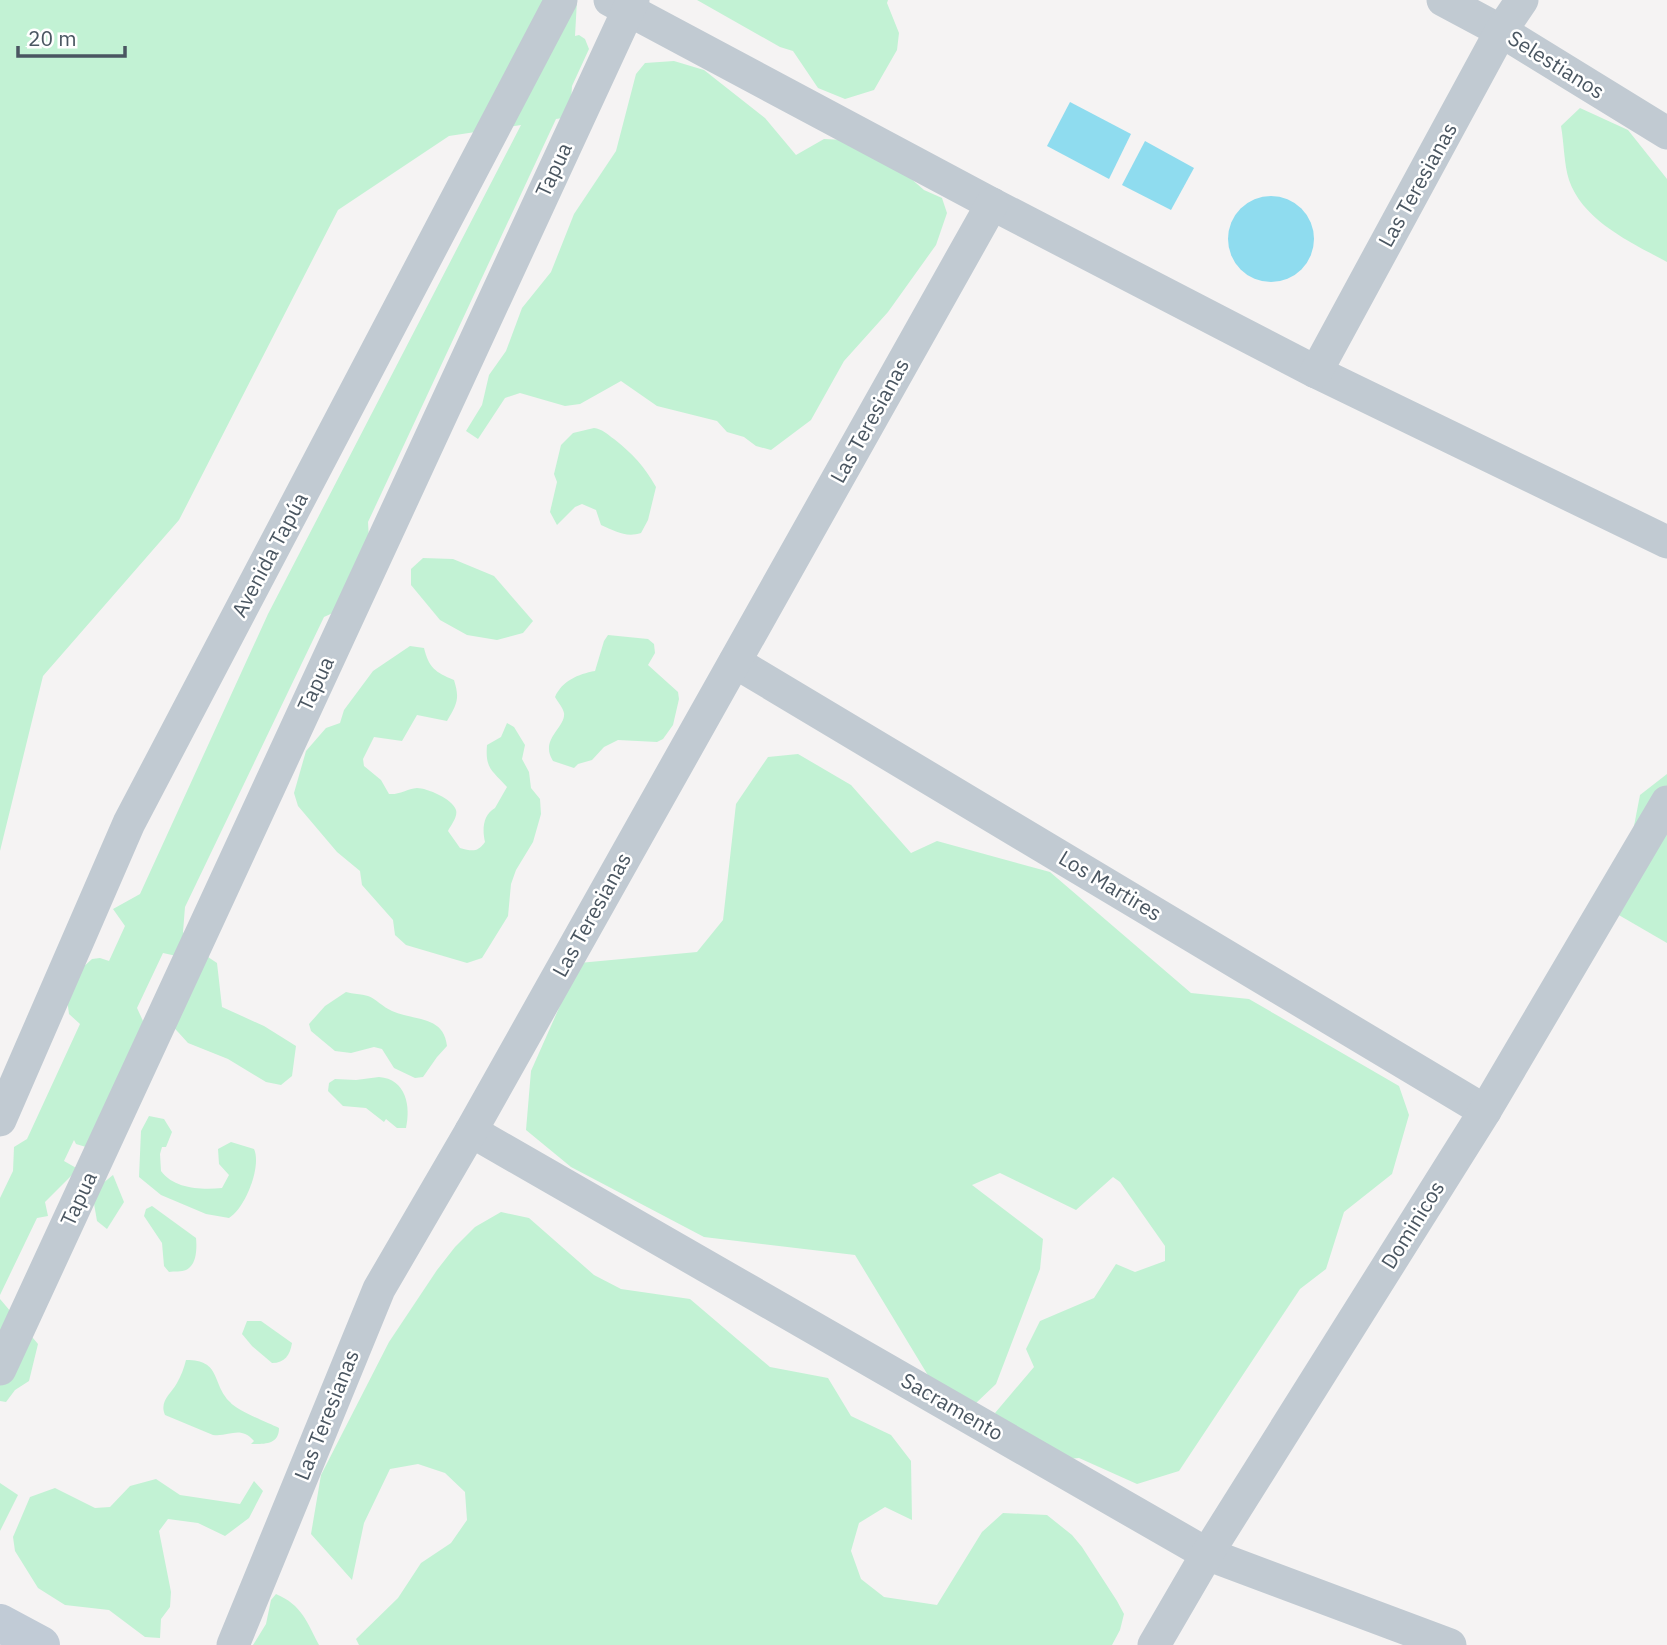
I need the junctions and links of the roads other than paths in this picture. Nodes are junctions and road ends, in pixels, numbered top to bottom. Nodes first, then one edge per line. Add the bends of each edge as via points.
1 (561, 0) edge
2 (1443, 0) edge
3 (1522, 0) edge
4 (624, 3) edge
5 (1501, 32) junction
6 (1667, 133) edge
7 (992, 204) junction
8 (1316, 372) junction
9 (1667, 542) edge
10 (735, 662) junction
11 (1667, 802) edge
12 (1485, 1111) junction
13 (0, 1120) edge
14 (471, 1131) junction
15 (0, 1369) edge
16 (1206, 1554) junction
17 (0, 1623) edge
18 (41, 1645) edge
19 (233, 1645) edge
20 (1154, 1645) edge
21 (1450, 1645) edge

1 - 13 street, Avenida Tapúa via 130,822
2 - 5 street, Selestianos
3 - 5 street, Las Teresianas
4 - 7 street
4 - 15 street, Tapua
5 - 6 street, Selestianos
5 - 8 street, Las Teresianas
7 - 8 street
7 - 10 street, Las Teresianas
8 - 9 street
10 - 12 street, Los Martires
10 - 14 street, Las Teresianas
11 - 12 street, Dominicos
12 - 16 street, Dominicos
14 - 16 street, Sacramento
14 - 19 street, Las Teresianas via 379,1289
16 - 20 street, Dominicos
16 - 21 street, Sacramento
17 - 18 street

